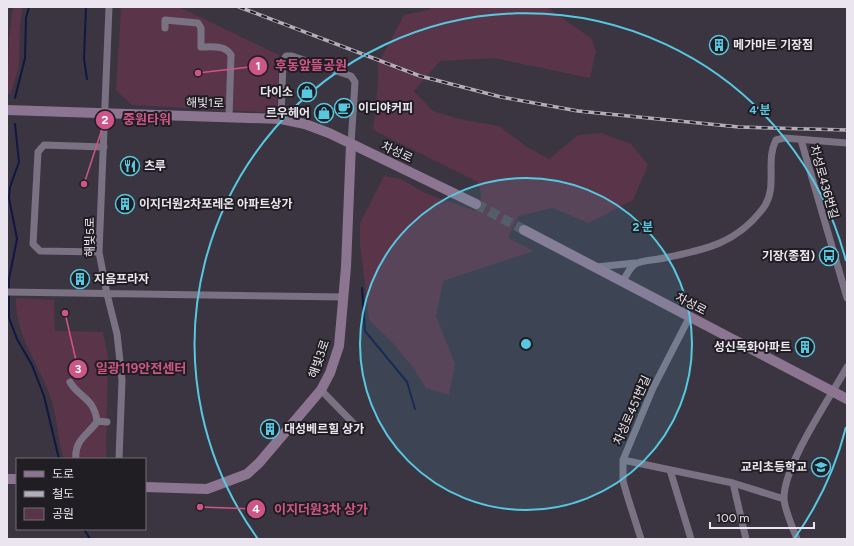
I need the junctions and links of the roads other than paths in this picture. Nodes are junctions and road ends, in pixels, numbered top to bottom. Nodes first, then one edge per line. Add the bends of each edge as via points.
1 (109, 7) edge
2 (165, 28) dead end
3 (7, 110) edge
4 (105, 113) junction
5 (229, 117) junction
6 (281, 119) junction
7 (801, 140) junction
8 (847, 143) edge
9 (351, 144) junction
10 (104, 148) junction
11 (476, 204) tunnel mouth
12 (524, 230) tunnel mouth
13 (99, 252) junction
14 (636, 263) junction
15 (592, 267) junction
16 (622, 282) junction
17 (845, 287) edge
18 (7, 292) edge
19 (107, 294) junction
20 (344, 297) junction
21 (847, 298) edge
22 (689, 318) junction
23 (847, 367) edge
24 (70, 382) dead end
25 (321, 390) junction
26 (834, 391) junction
27 (847, 399) edge
28 (97, 421) junction
29 (107, 422) dead end
30 (356, 426) dead end
31 (76, 458) edge
32 (119, 458) edge
33 (623, 460) junction
34 (670, 470) junction
35 (733, 483) junction
36 (146, 487) edge
37 (784, 499) junction
38 (642, 539) edge
39 (691, 539) edge
40 (746, 539) edge
41 (797, 539) edge

1 - 4 street, 해빛5로
2 - 5 street via 165,20 193,21 201,28 201,47 228,50 231,55
3 - 4 street, 해빛1로
4 - 5 street, 해빛1로
4 - 10 street, 해빛5로
5 - 6 street, 해빛1로
6 - 9 street, 해빛1로 via 305,124
6 - 9 street via 283,61 286,56 351,76 355,82
7 - 8 street, 차성로436번길
7 - 14 street via 776,140 771,149 771,194 764,207 730,240 696,252
7 - 17 street, 차성로436번길
9 - 11 street, 차성로
9 - 20 street, 해빛3로
10 - 13 street, 해빛5로
10 - 13 street via 44,145 40,147 33,244 40,251
12 - 15 street, 차성로
13 - 19 street, 해빛5로
14 - 15 street
14 - 16 street
15 - 16 street, 차성로
16 - 22 street, 차성로
17 - 21 street, 차성로436번길
18 - 19 street
19 - 20 street
19 - 32 street, 해빛5로 via 118,334 122,380
20 - 25 street, 해빛3로 via 339,346
22 - 26 street, 차성로
22 - 33 street, 차성로451번길 via 653,388
23 - 26 street
24 - 28 street via 90,403
25 - 30 street
25 - 36 street, 해빛3로 via 247,474 207,489
26 - 27 street, 차성로
26 - 37 street via 795,459
28 - 29 street
28 - 31 street via 78,444
33 - 34 street
33 - 38 street, 차성로451번길 via 623,481
34 - 35 street
34 - 39 street
35 - 37 street
35 - 40 street
37 - 41 street

